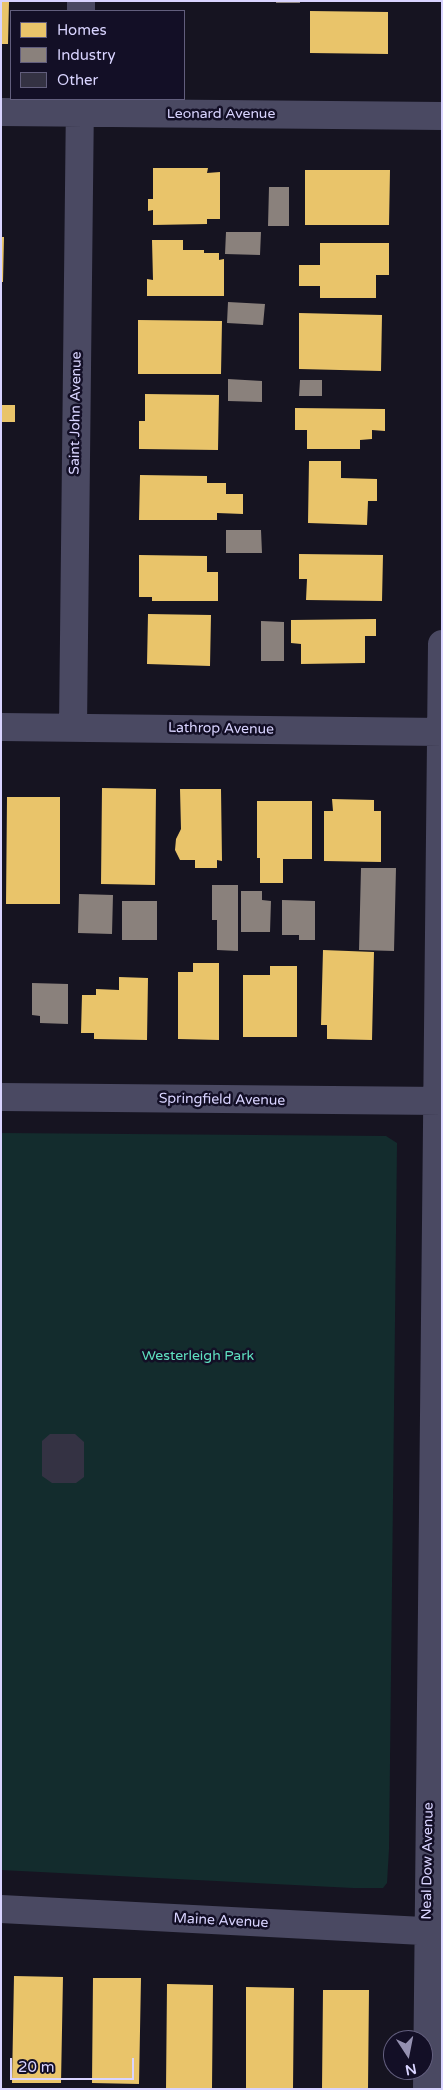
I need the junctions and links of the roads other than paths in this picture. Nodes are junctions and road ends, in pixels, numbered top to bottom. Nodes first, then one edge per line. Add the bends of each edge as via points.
1 (80, 106) edge
2 (1, 112) edge
3 (442, 116) edge
4 (442, 644) edge
5 (1, 726) edge
6 (72, 728) junction
7 (441, 732) edge
8 (1, 1097) edge
9 (440, 1101) edge
10 (438, 1422) edge
11 (1, 1909) edge
12 (435, 1931) edge
13 (427, 2089) edge

1 - 2 street, Leonard Avenue
1 - 3 street, Leonard Avenue
1 - 6 street, Saint John Avenue
4 - 7 street, Neal Dow Avenue
5 - 6 street, Lathrop Avenue
6 - 7 street, Lathrop Avenue
7 - 9 street, Neal Dow Avenue
8 - 9 street, Springfield Avenue
9 - 10 street, Neal Dow Avenue
10 - 12 street, Neal Dow Avenue
11 - 12 street, Maine Avenue
12 - 13 street, Neal Dow Avenue

